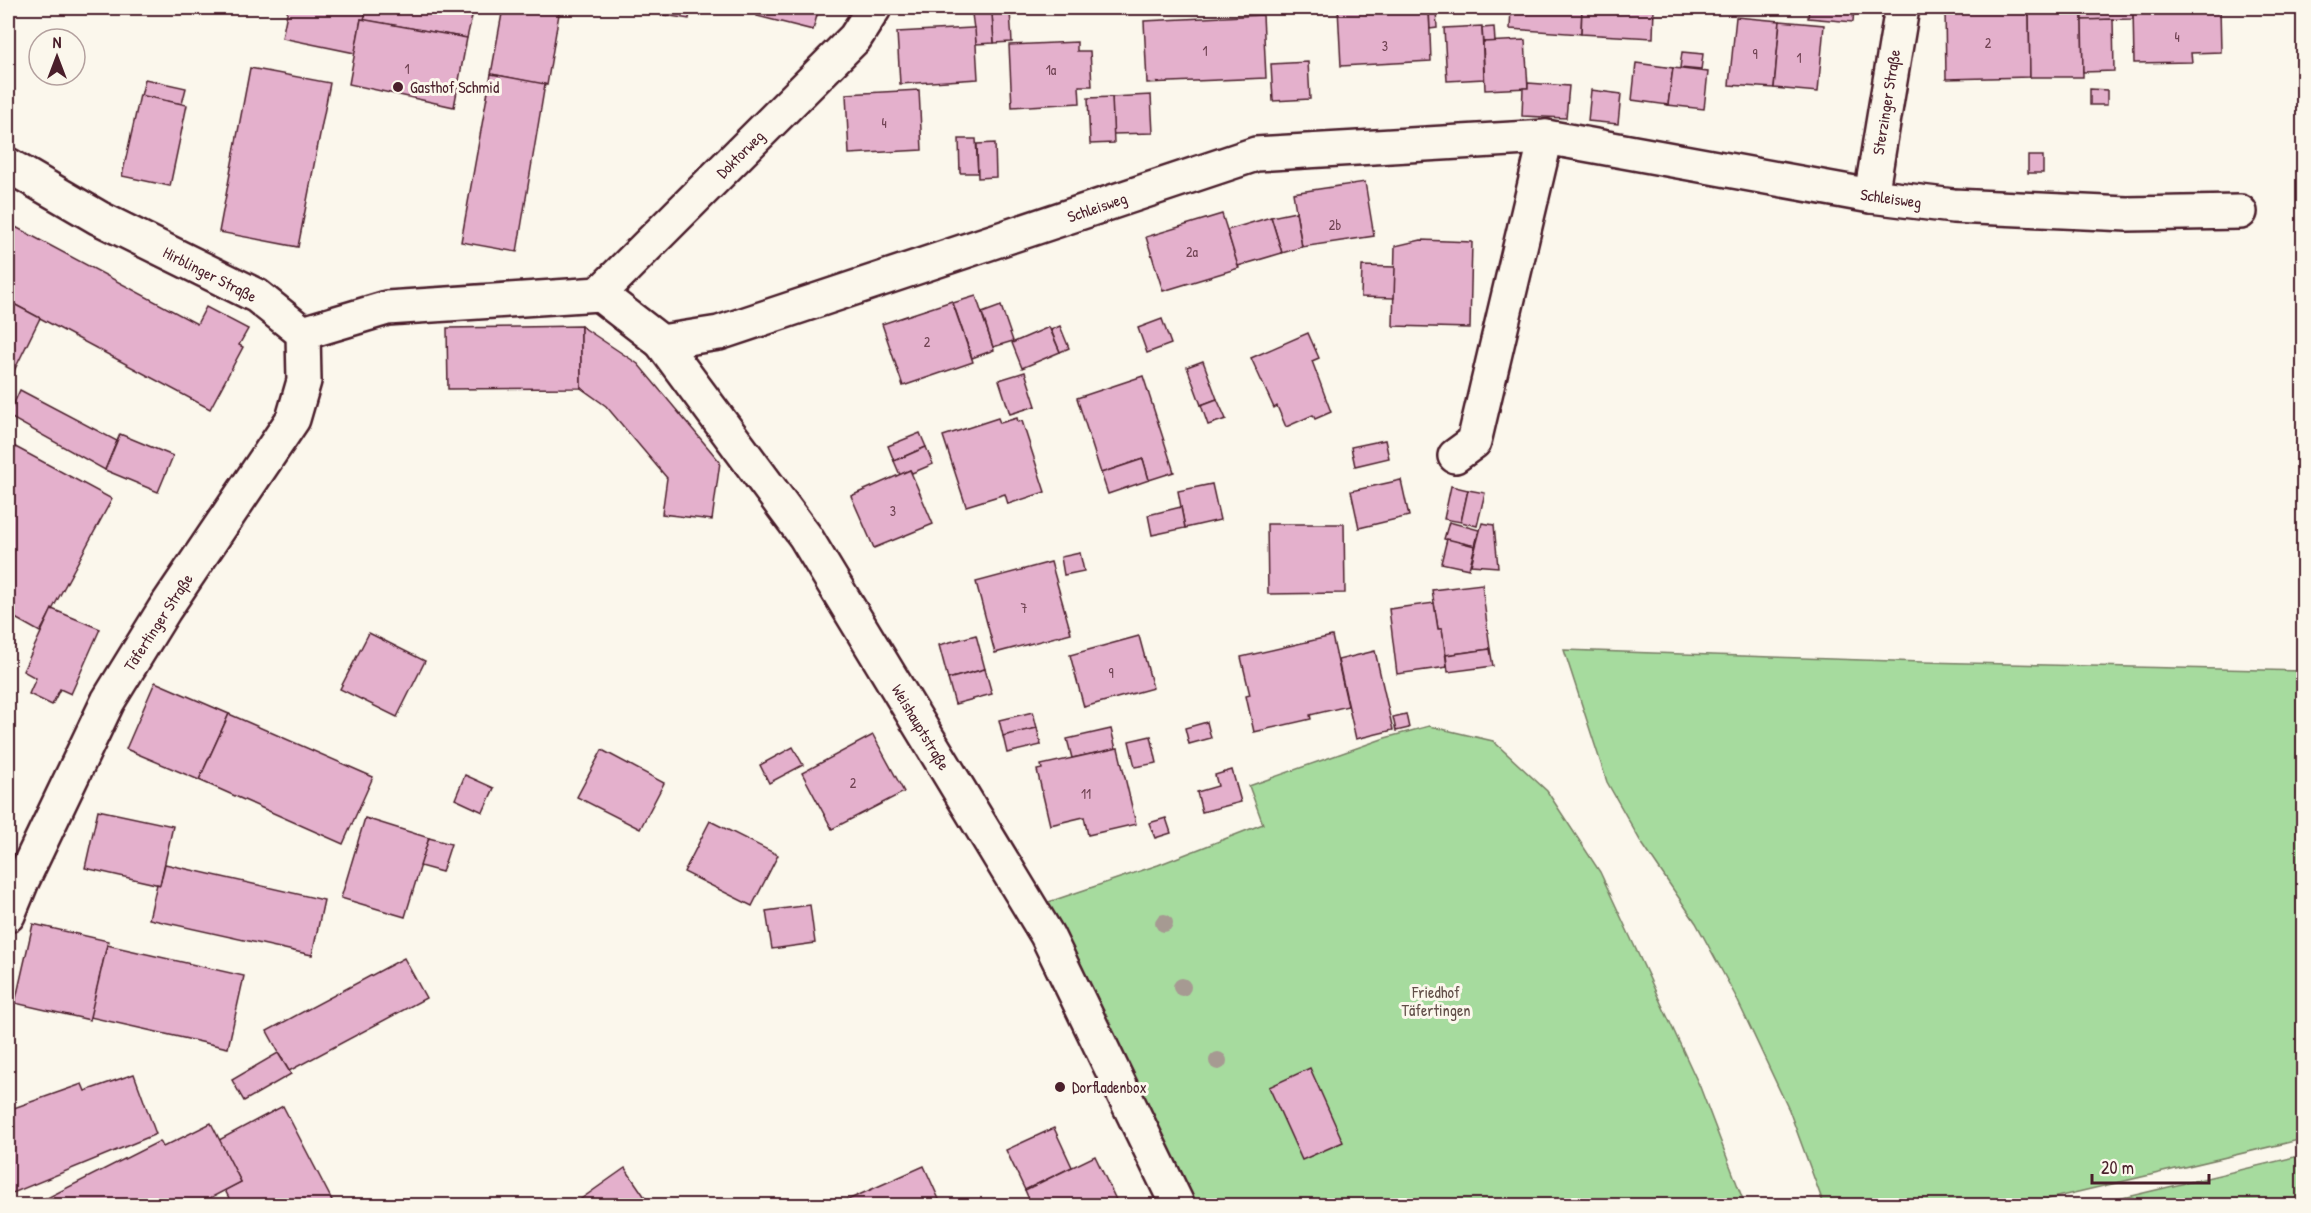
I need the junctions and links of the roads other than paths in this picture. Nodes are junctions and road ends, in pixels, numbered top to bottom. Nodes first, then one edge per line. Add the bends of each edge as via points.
1 (874, 8) edge
2 (1902, 8) edge
3 (1546, 137) junction
4 (8, 165) edge
5 (1871, 196) junction
6 (2240, 212) dead end
7 (598, 294) junction
8 (303, 333) junction
9 (661, 342) junction
10 (1455, 456) dead end
11 (8, 915) edge
12 (1178, 1206) edge

1 - 7 street, Doktorweg via 855,38
2 - 5 street, Sterzinger Straße
3 - 5 street, Schleisweg
3 - 9 street, Schleisweg via 1256,154 719,333
3 - 10 street via 1474,442
4 - 8 street, Hirblinger Straße via 99,218 257,296
5 - 6 street, Schleisweg via 1953,206 2116,214
7 - 8 street via 387,308
7 - 9 street, Weishauptstraße
8 - 11 street, Täfertinger Straße via 304,381 293,419 164,610 108,701
9 - 12 street, Weishauptstraße via 806,536 1031,908

